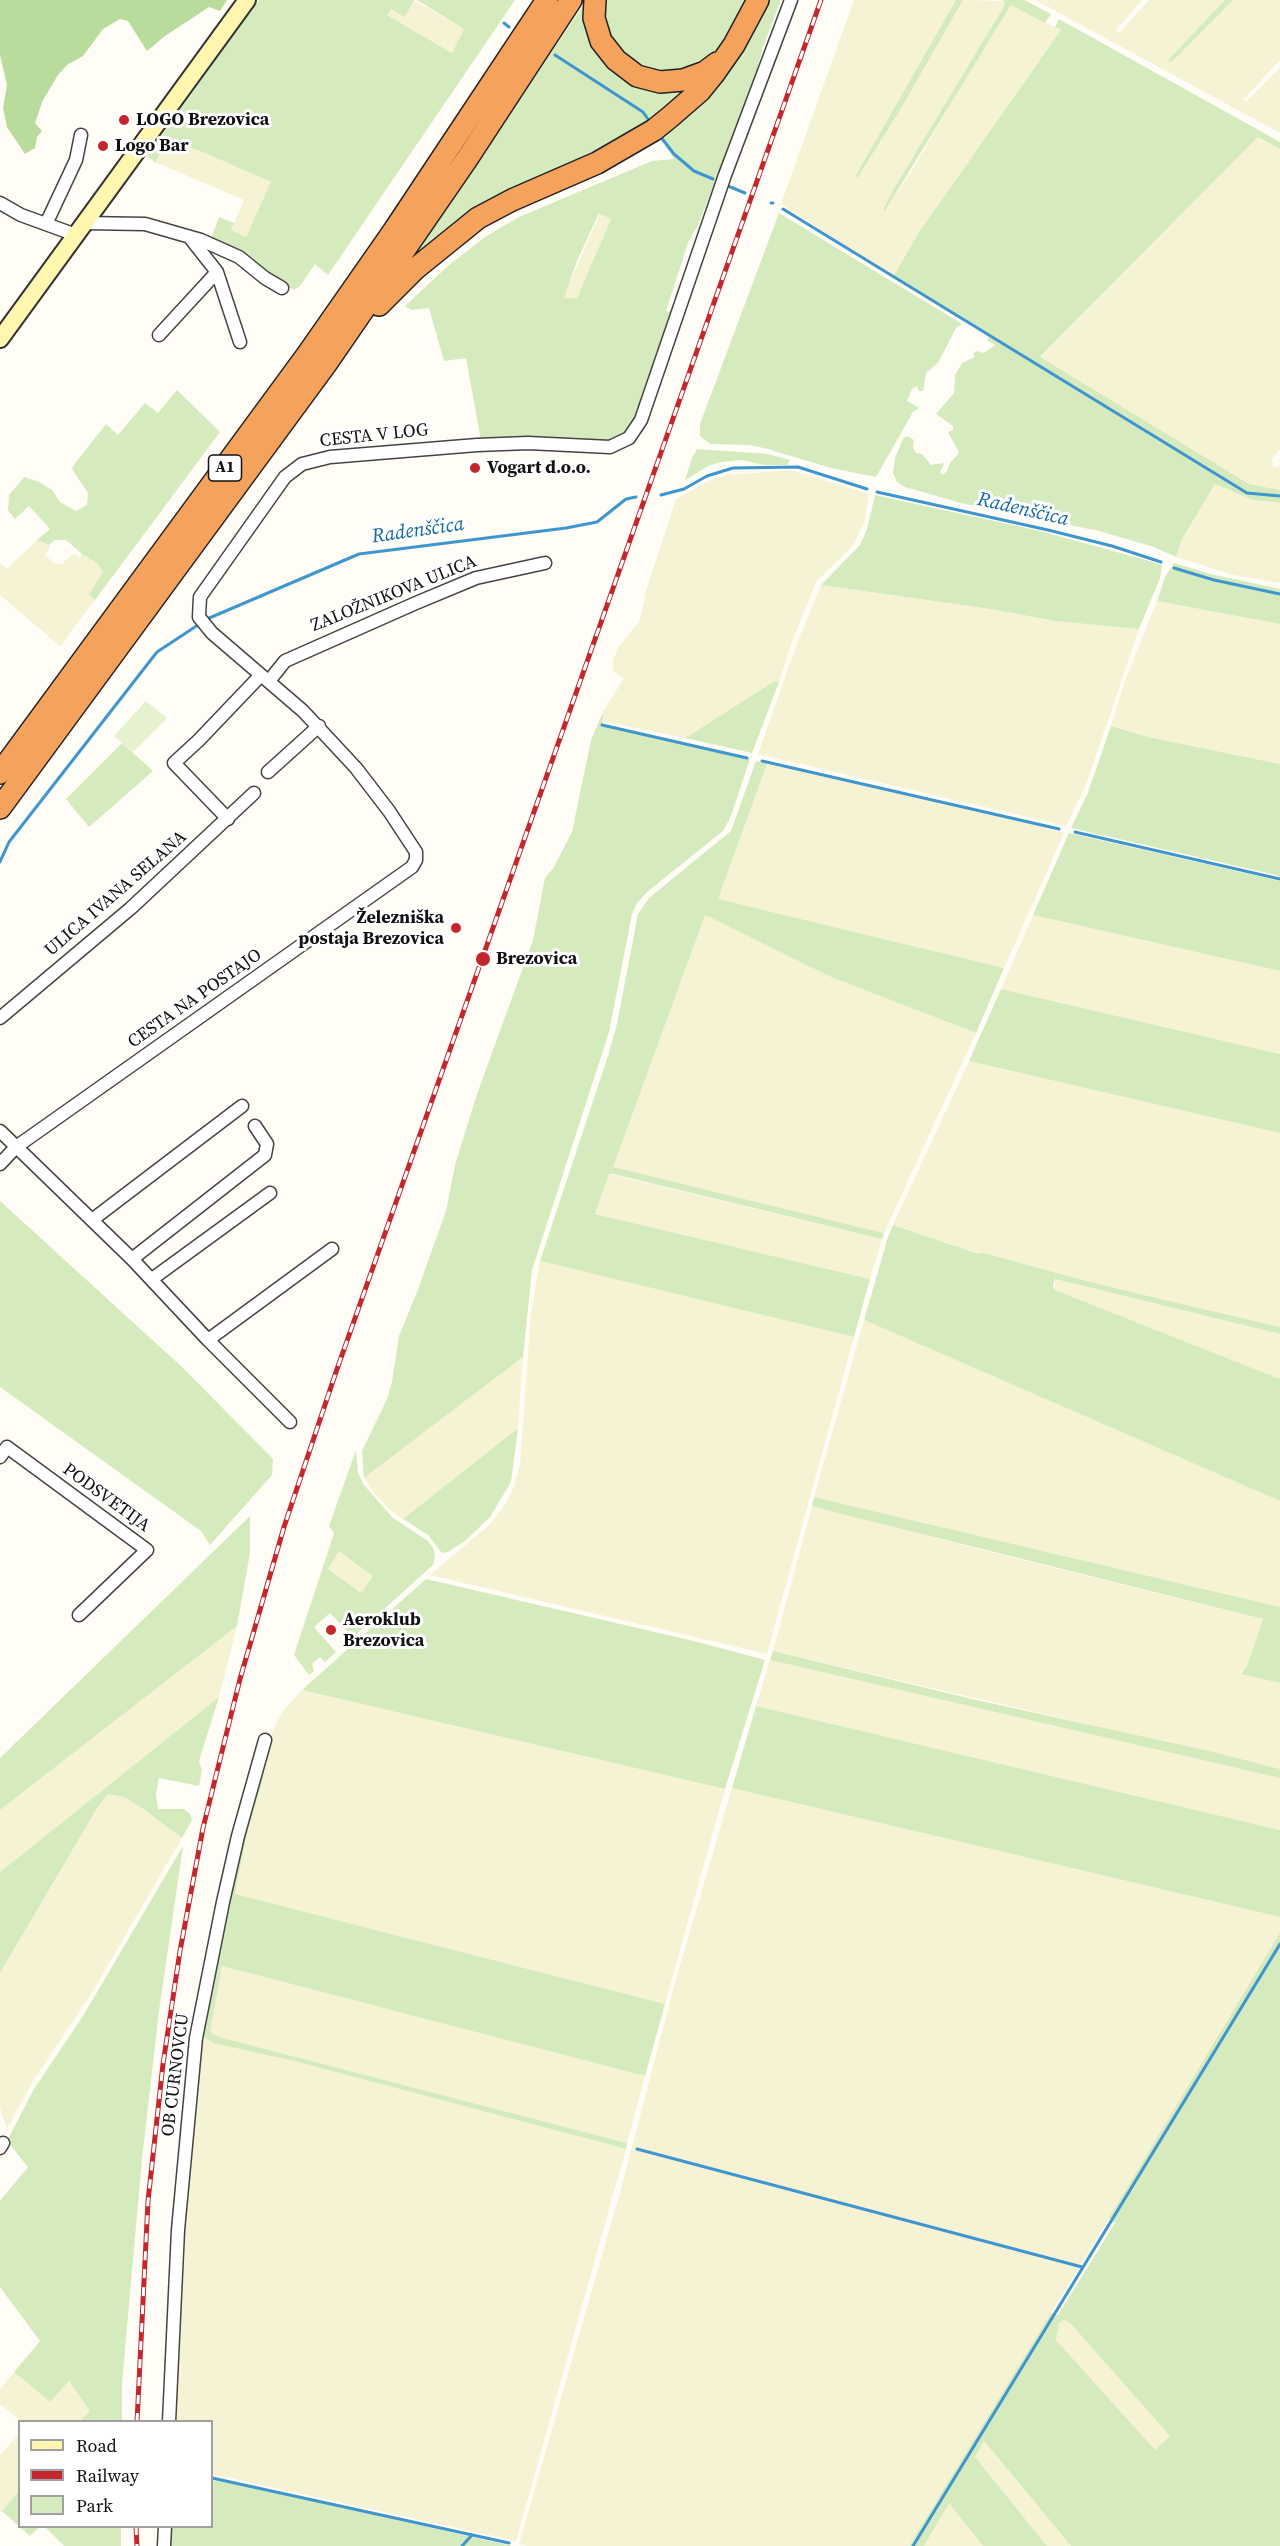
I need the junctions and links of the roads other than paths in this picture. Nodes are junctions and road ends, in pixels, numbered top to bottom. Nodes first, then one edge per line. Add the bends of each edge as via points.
1 (248, 0) edge
2 (547, 0) edge
3 (572, 0) edge
4 (595, 0) edge
5 (758, 0) edge
6 (791, 0) edge
7 (734, 45) junction
8 (81, 135) dead end
9 (0, 203) edge
10 (46, 224) junction
11 (80, 230) junction
12 (190, 239) junction
13 (217, 272) junction
14 (282, 288) dead end
15 (159, 335) dead end
16 (0, 339) edge
17 (240, 342) dead end
18 (326, 364) junction
19 (545, 562) dead end
20 (265, 678) junction
21 (319, 726) junction
22 (268, 772) dead end
23 (0, 773) edge
24 (254, 793) dead end
25 (0, 808) edge
26 (228, 819) junction
27 (0, 1018) edge
28 (242, 1106) dead end
29 (255, 1126) dead end
30 (0, 1131) edge
31 (16, 1147) junction
32 (0, 1164) edge
33 (270, 1192) dead end
34 (92, 1220) junction
35 (332, 1249) dead end
36 (132, 1259) junction
37 (152, 1279) junction
38 (208, 1340) junction
39 (290, 1422) dead end
40 (0, 1457) edge
41 (79, 1615) dead end
42 (265, 1740) dead end
43 (169, 2420) edge
44 (165, 2528) edge
45 (164, 2546) edge

1 - 11 main road
2 - 23 highway, A1 via 307,355
3 - 18 highway, A1
4 - 7 highway via 597,30 609,52 626,69 649,80 672,82 694,77
5 - 7 highway
6 - 20 street, CESTA V LOG via 634,433 610,447 466,445 330,457 302,464 285,477 200,597 202,621
7 - 18 highway via 700,91 654,130 597,163 478,218 432,253 397,286 341,354
8 - 10 street via 72,171
9 - 10 street
10 - 11 street
11 - 12 street via 145,224
11 - 16 main road
12 - 13 street
12 - 14 street via 239,257
13 - 15 street
13 - 17 street
18 - 25 highway, A1
19 - 20 street, ZALOŽNIKOVA ULICA via 476,578 285,661
20 - 21 street
20 - 26 street, ZALOŽNIKOVA ULICA via 174,763
21 - 22 street
21 - 31 street, CESTA NA POSTAJO via 389,811 416,852 412,867
24 - 26 street, ULICA IVANA SELANA
26 - 27 street, ULICA IVANA SELANA via 131,908
28 - 34 street
29 - 36 street via 267,1144 265,1155
30 - 31 street
31 - 32 street, CESTA NA POSTAJO
31 - 34 street
33 - 37 street
34 - 36 street
35 - 38 street
36 - 37 street
37 - 38 street
38 - 39 street
40 - 41 street, PODSVETIJA via 7,1447 147,1550
42 - 43 street, OB CURNOVCU via 225,1891 196,2038 178,2230
44 - 45 street

